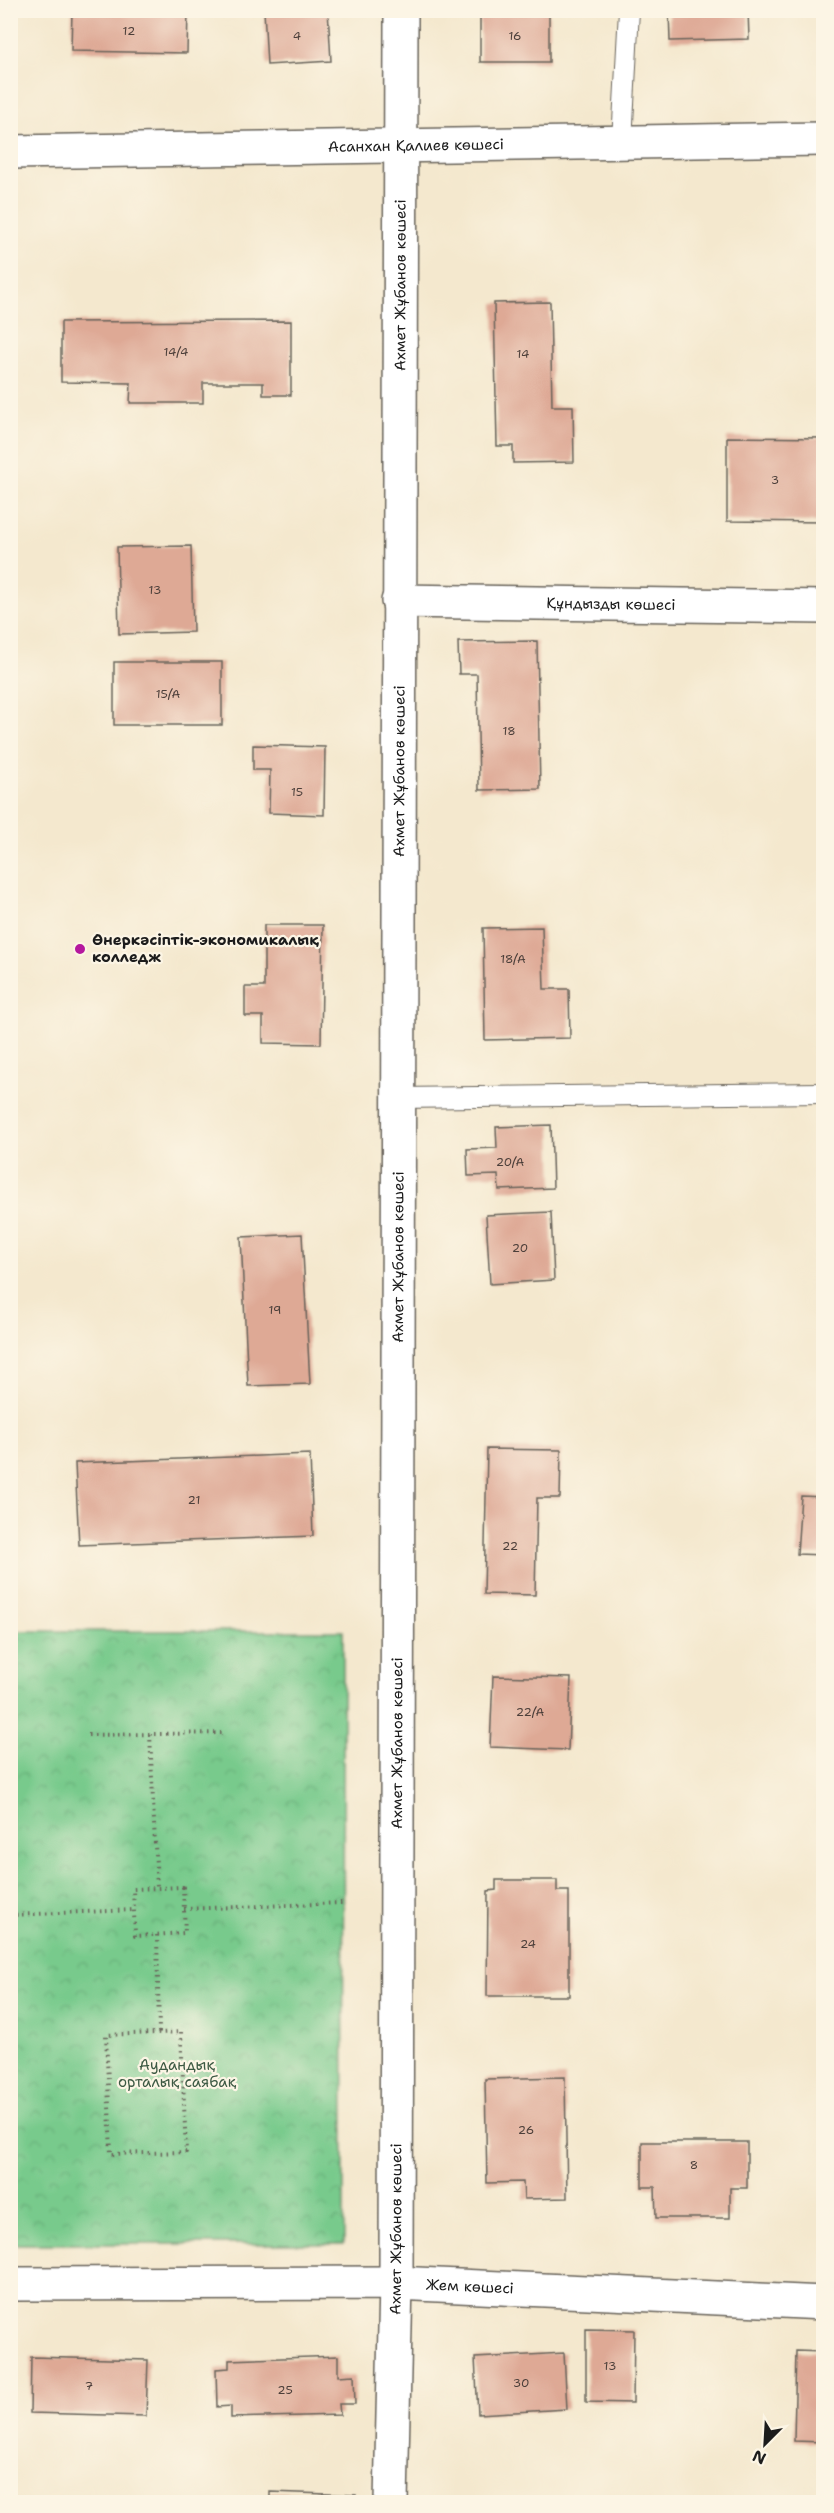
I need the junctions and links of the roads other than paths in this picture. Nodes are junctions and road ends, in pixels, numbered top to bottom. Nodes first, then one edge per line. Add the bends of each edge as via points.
1 (401, 10) edge
2 (629, 10) edge
3 (824, 139) edge
4 (622, 142) junction
5 (400, 146) junction
6 (10, 152) edge
7 (399, 601) junction
8 (824, 607) edge
9 (824, 1093) edge
10 (398, 1098) junction
11 (396, 2283) junction
12 (10, 2284) edge
13 (824, 2302) edge
14 (391, 2502) edge

1 - 5 street, Ахмет Жұбанов көшесі
2 - 4 lane
3 - 4 street, Асанхан Қалиев көшесі
4 - 5 street, Асанхан Қалиев көшесі
5 - 6 street, Асанхан Қалиев көшесі
5 - 7 street, Ахмет Жұбанов көшесі
7 - 8 street, Құндызды көшесі
7 - 10 street, Ахмет Жұбанов көшесі
9 - 10 lane
10 - 11 street, Ахмет Жұбанов көшесі
11 - 12 street, Жем көшесі
11 - 13 street, Жем көшесі
11 - 14 street, Ахмет Жұбанов көшесі

